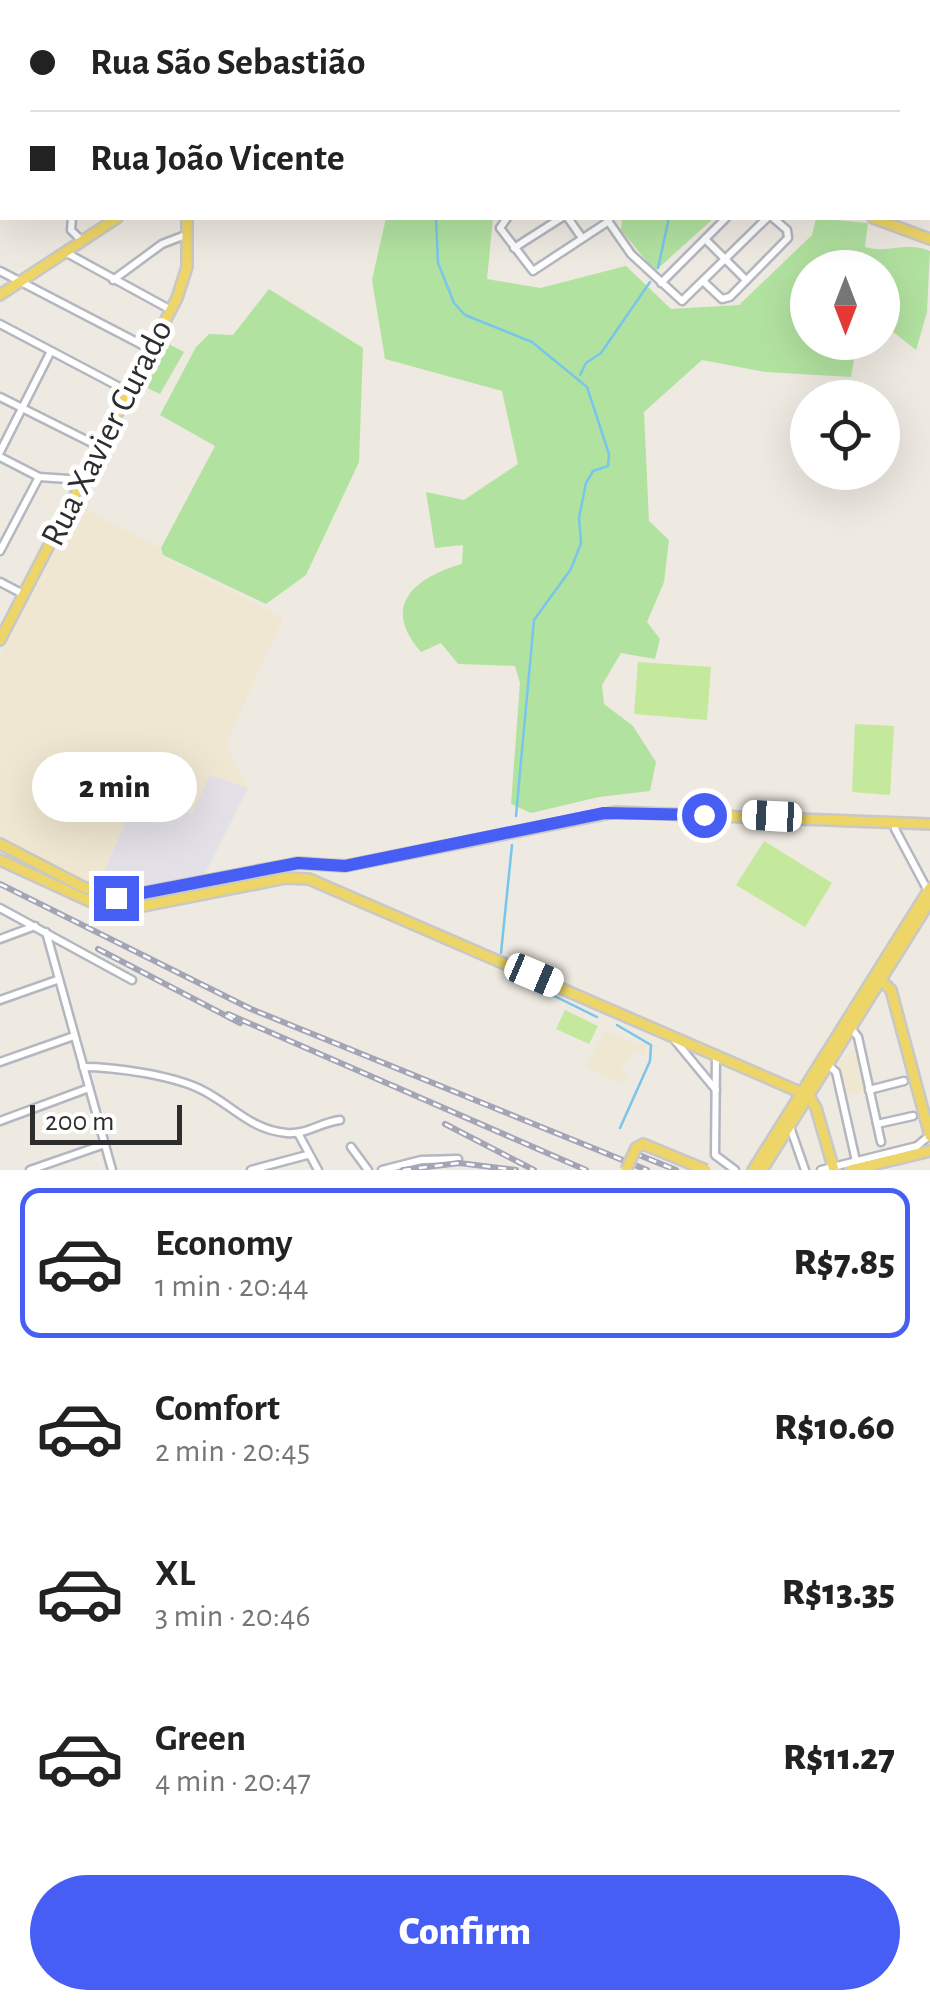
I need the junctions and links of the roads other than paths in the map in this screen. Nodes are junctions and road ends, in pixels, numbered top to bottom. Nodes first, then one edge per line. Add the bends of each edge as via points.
1 (72, 220) edge
2 (114, 220) edge
3 (187, 220) edge
4 (506, 220) edge
5 (557, 220) edge
6 (569, 220) edge
7 (607, 220) edge
8 (609, 220) edge
9 (724, 220) edge
10 (768, 220) edge
11 (772, 220) edge
12 (894, 221) edge
13 (188, 234) junction
14 (582, 238) junction
15 (705, 239) junction
16 (930, 239) edge
17 (81, 240) junction
18 (514, 248) junction
19 (65, 252) junction
20 (726, 260) junction
21 (0, 271) edge
22 (114, 280) junction
23 (746, 280) junction
24 (20, 282) junction
25 (704, 282) junction
26 (661, 283) junction
27 (0, 295) edge
28 (171, 310) junction
29 (0, 324) edge
30 (150, 349) junction
31 (51, 351) junction
32 (129, 392) junction
33 (0, 397) edge
34 (22, 409) junction
35 (100, 447) junction
36 (0, 454) edge
37 (39, 477) junction
38 (82, 480) junction
39 (0, 551) edge
40 (0, 582) edge
41 (24, 594) junction
42 (0, 640) edge
43 (930, 824) edge
44 (894, 829) dead end
45 (0, 844) edge
46 (0, 860) edge
47 (83, 887) junction
48 (160, 891) junction
49 (929, 894) edge
50 (73, 897) junction
51 (163, 904) junction
52 (0, 908) edge
53 (35, 926) junction
54 (46, 932) junction
55 (0, 939) edge
56 (879, 979) junction
57 (57, 980) junction
58 (132, 980) dead end
59 (0, 1000) edge
60 (849, 1026) junction
61 (670, 1035) junction
62 (74, 1036) junction
63 (716, 1054) junction
64 (0, 1062) edge
65 (826, 1063) junction
66 (83, 1066) junction
67 (904, 1082) dead end
68 (89, 1088) junction
69 (869, 1090) junction
70 (716, 1091) junction
71 (805, 1094) junction
72 (914, 1116) dead end
73 (0, 1120) edge
74 (340, 1120) dead end
75 (877, 1124) junction
76 (790, 1127) junction
77 (298, 1133) junction
78 (930, 1136) edge
79 (882, 1142) dead end
80 (104, 1144) junction
81 (350, 1147) dead end
82 (913, 1147) junction
83 (930, 1151) edge
84 (307, 1155) junction
85 (458, 1158) dead end
86 (896, 1159) junction
87 (854, 1166) edge
88 (828, 1169) edge
89 (30, 1170) edge
90 (112, 1170) edge
91 (251, 1170) edge
92 (318, 1170) edge
93 (368, 1170) edge
94 (382, 1170) edge
95 (626, 1170) edge
96 (706, 1170) edge
97 (735, 1170) edge
98 (753, 1170) edge
99 (762, 1170) edge
100 (805, 1170) edge

1 - 17 street via 70,230
2 - 17 main road
3 - 13 main road, Rua Xavier Curado
4 - 18 street via 500,228
5 - 18 street
6 - 14 street
7 - 14 street
8 - 26 street
9 - 15 street
10 - 20 street
11 - 23 street via 788,237
12 - 16 main road
13 - 22 street via 162,244
13 - 28 main road, Rua Xavier Curado via 187,267
14 - 18 street via 532,271
15 - 20 street
15 - 26 street
17 - 19 main road
19 - 22 street
19 - 24 main road
20 - 23 street
20 - 25 street
21 - 24 street
22 - 28 street
23 - 25 street via 725,300
24 - 27 main road
24 - 30 street
25 - 26 street via 682,302
28 - 30 main road, Rua Xavier Curado
29 - 31 street
30 - 32 main road, Rua Xavier Curado
31 - 32 street
31 - 34 street
32 - 35 main road, Rua Xavier Curado
33 - 34 street
34 - 35 street
34 - 36 street
35 - 38 main road, Rua Xavier Curado
36 - 37 street
37 - 38 street
37 - 39 street
38 - 41 main road, Rua Xavier Curado
40 - 41 street
41 - 42 main road, Rua Xavier Curado
43 - 48 main road via 615,812 345,866 318,863
44 - 49 street
45 - 47 main road
46 - 50 main road
47 - 48 main road via 116,898
47 - 50 main road
48 - 51 main road
49 - 56 main road
50 - 51 main road via 113,912
51 - 61 main road via 308,879
52 - 53 street
53 - 54 street
53 - 55 street
54 - 57 street
54 - 58 street
56 - 60 main road
56 - 78 main road via 891,990
57 - 59 street
57 - 62 street
60 - 65 main road
60 - 69 street via 858,1037
61 - 63 main road
61 - 70 street
62 - 64 street
62 - 66 street
63 - 70 street
63 - 71 main road
65 - 71 main road
65 - 87 street via 836,1072
66 - 68 street
66 - 77 street via 189,1084 250,1124
67 - 69 street
68 - 73 street
68 - 80 street
69 - 75 street
70 - 97 street via 716,1157
71 - 76 main road
71 - 88 main road via 816,1108
71 - 98 main road
72 - 75 street
74 - 77 street
75 - 79 street
76 - 99 main road
76 - 100 street
77 - 84 street
78 - 82 street
80 - 89 street
80 - 90 street
81 - 93 street
82 - 86 main road
82 - 87 street
83 - 86 main road
84 - 91 street
84 - 92 street
85 - 94 street
86 - 87 main road
87 - 88 street
95 - 96 main road, bridge via 645,1144

